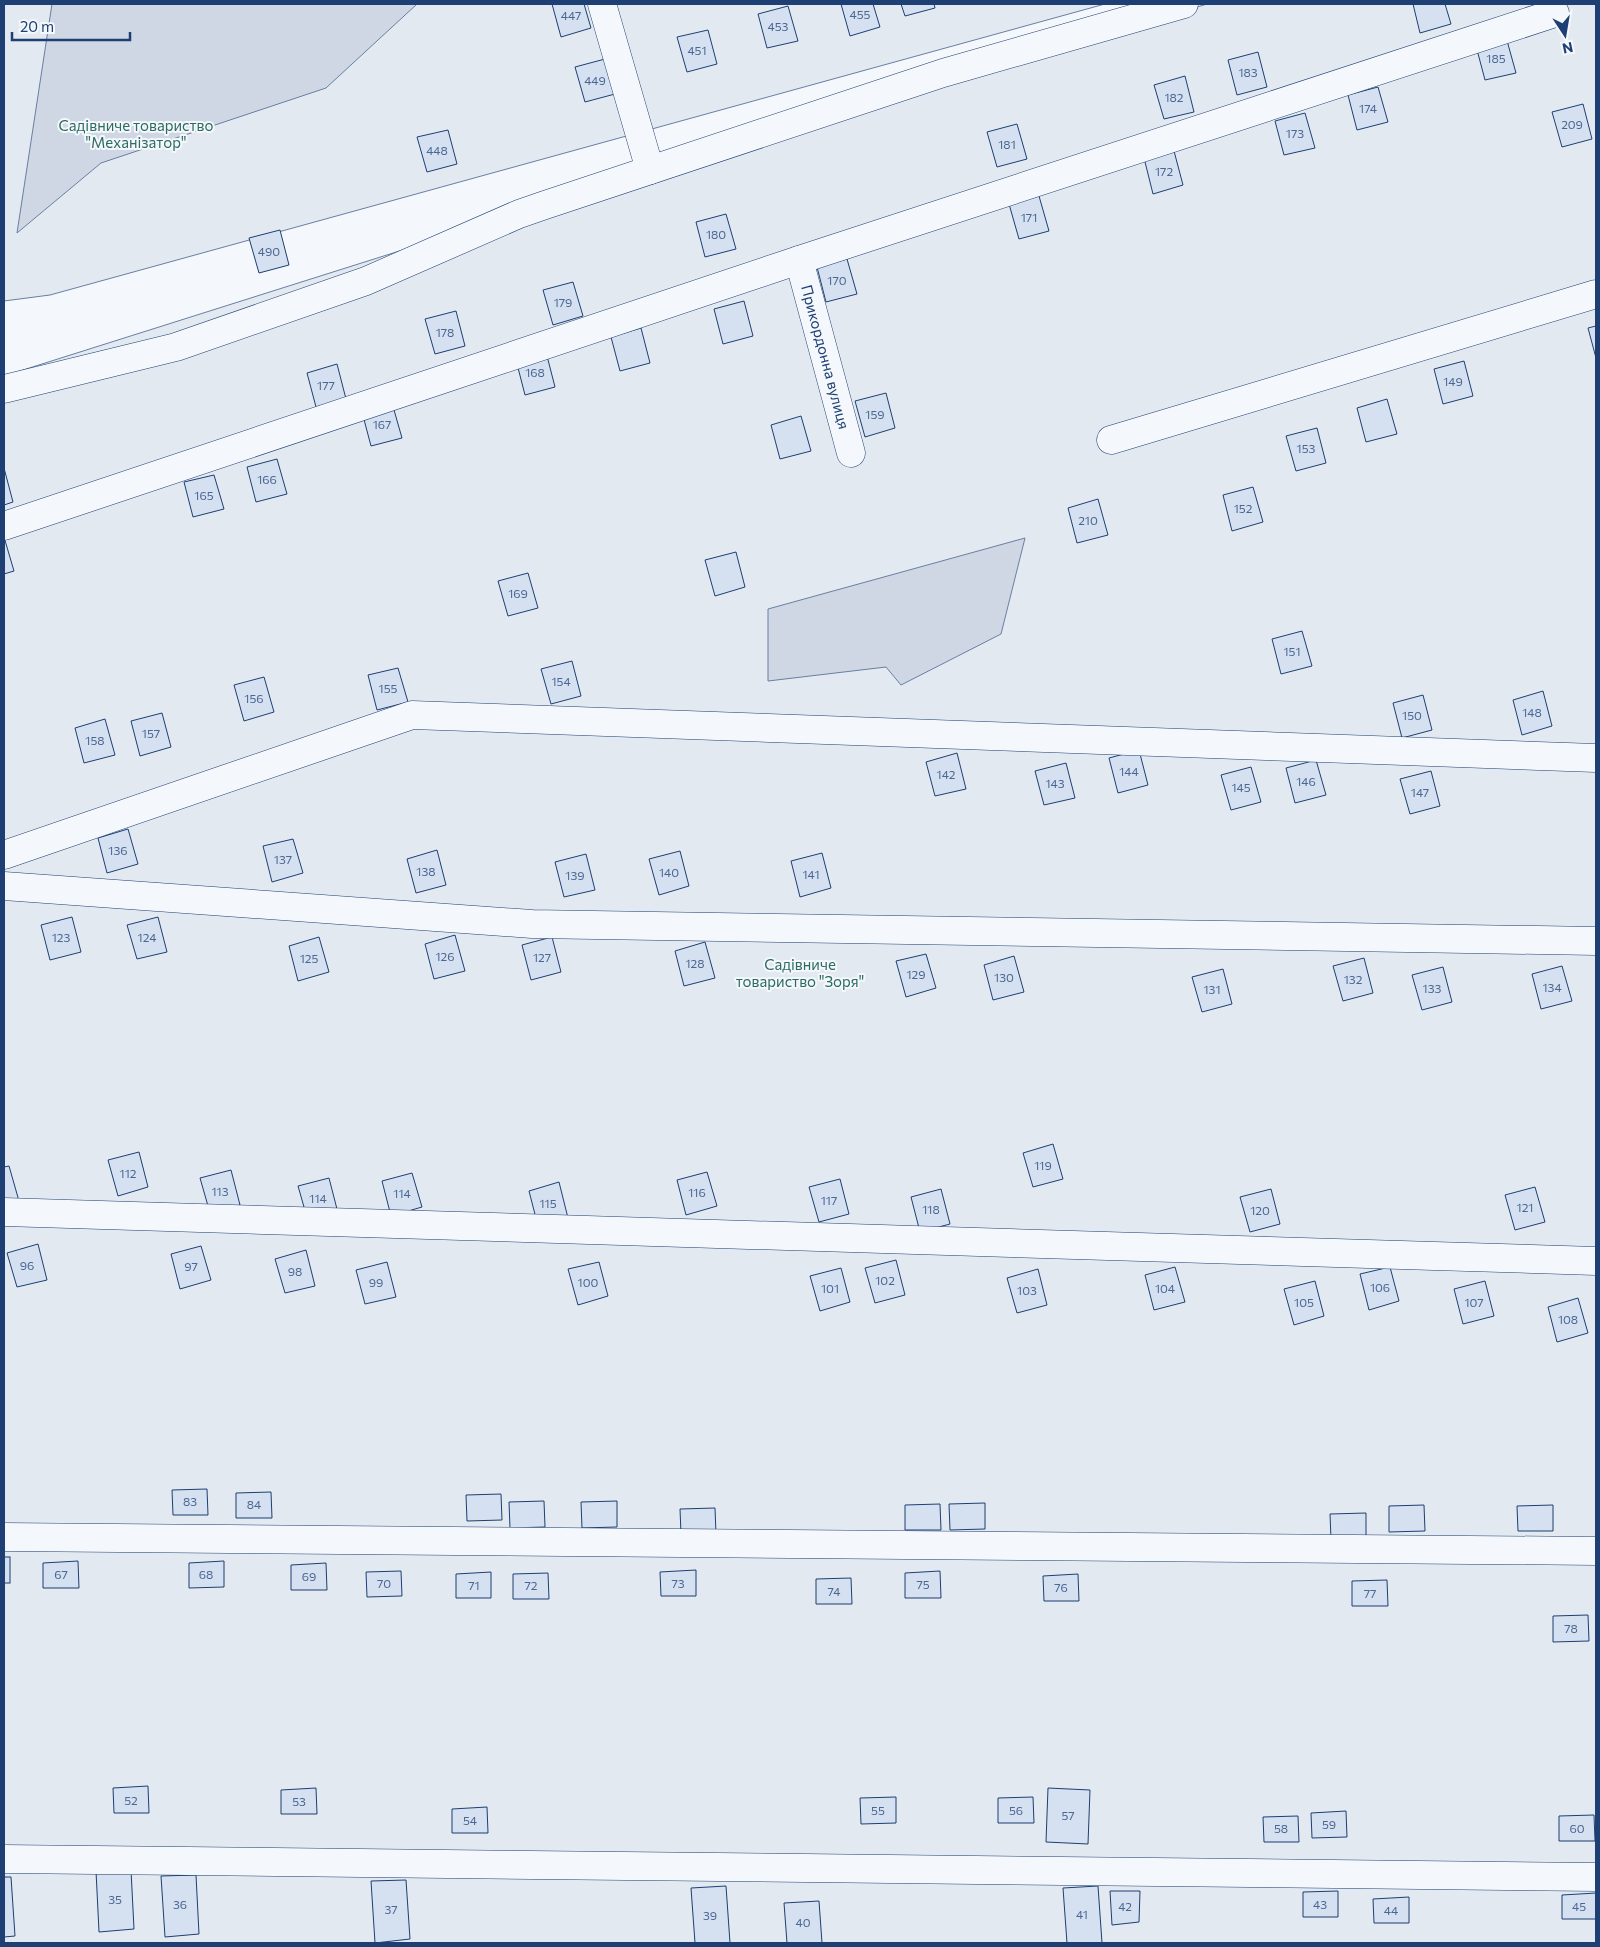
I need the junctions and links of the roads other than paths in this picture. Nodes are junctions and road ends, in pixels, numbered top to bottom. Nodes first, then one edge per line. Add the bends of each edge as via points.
1 (602, 4) edge
2 (1184, 4) edge
3 (1554, 13) dead end
4 (650, 170) junction
5 (799, 260) junction
6 (1596, 294) edge
7 (4, 389) edge
8 (1110, 440) dead end
9 (852, 454) dead end
10 (4, 526) edge
11 (1596, 758) edge
12 (4, 855) edge
13 (4, 886) edge
14 (1596, 941) edge
15 (4, 1212) edge
16 (1596, 1261) edge
17 (4, 1537) edge
18 (1596, 1551) edge
19 (4, 1859) edge
20 (1596, 1877) edge

1 - 4 street
2 - 4 street via 943,73
3 - 5 street
4 - 7 street via 519,214 366,281 176,347
5 - 9 street, Прикордонна вулиця
5 - 10 street
6 - 8 street
11 - 12 street via 412,716
13 - 14 street via 532,924
15 - 16 street
17 - 18 street
19 - 20 street

